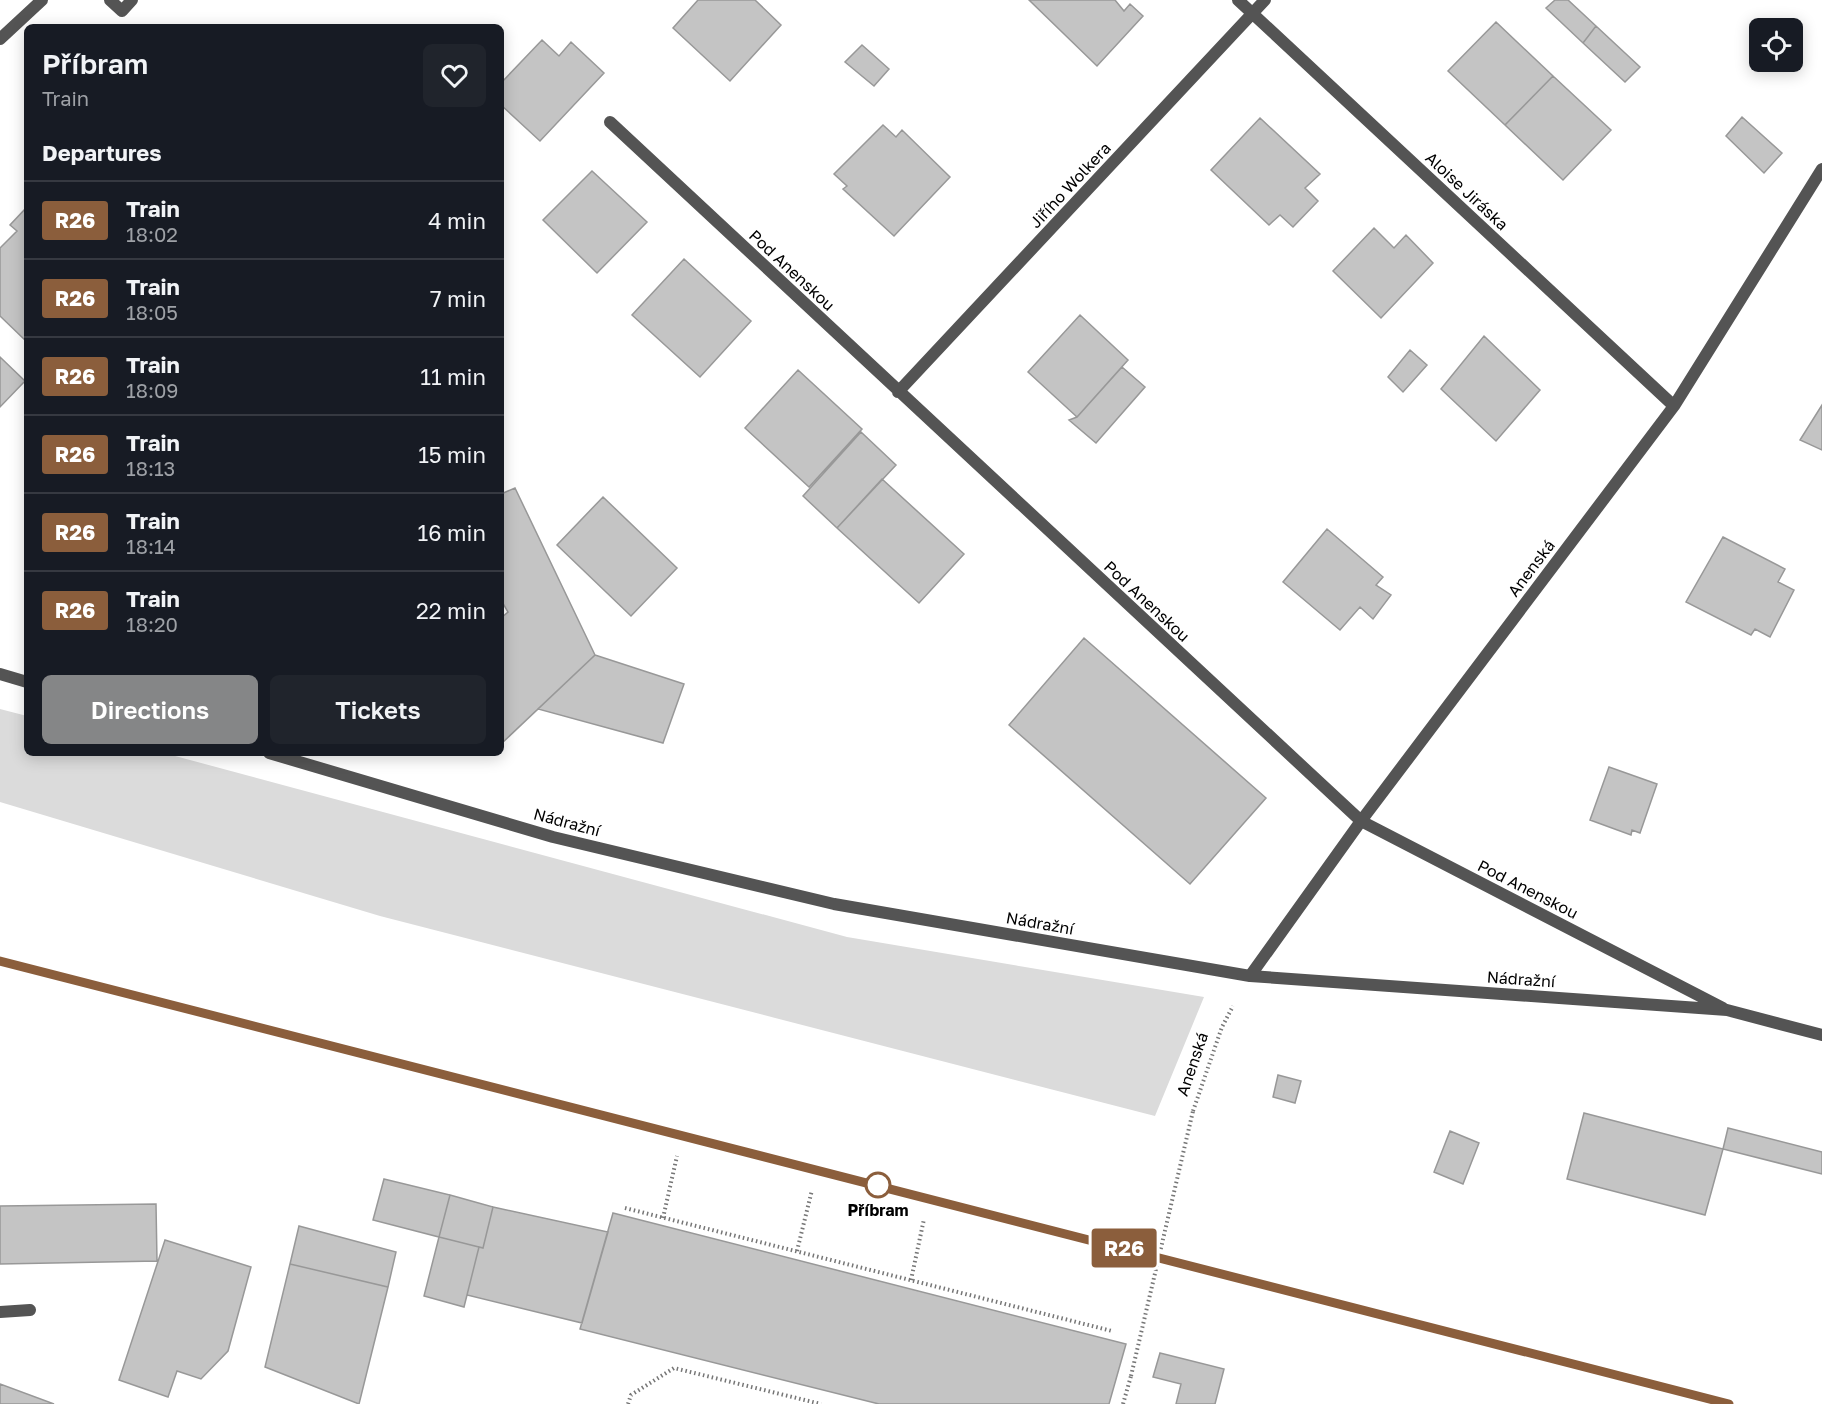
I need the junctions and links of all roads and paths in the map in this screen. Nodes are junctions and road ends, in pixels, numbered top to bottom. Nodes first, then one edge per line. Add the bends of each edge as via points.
1 (42, 0) edge
2 (110, 0) edge
3 (132, 0) edge
4 (1239, 0) edge
5 (1265, 0) edge
6 (1253, 13) junction
7 (0, 39) edge
8 (610, 122) dead end
9 (1822, 169) edge
10 (898, 392) junction
11 (1674, 406) junction
12 (0, 674) edge
13 (24, 681) edge
14 (279, 756) edge
15 (1361, 821) junction
16 (1250, 976) junction
17 (1727, 1010) junction
18 (1222, 1027) dead end
19 (1822, 1035) edge
20 (677, 1156) dead end
21 (812, 1190) dead end
22 (625, 1208) dead end
23 (663, 1218) junction
24 (924, 1219) dead end
25 (797, 1251) junction
26 (910, 1280) junction
27 (30, 1310) dead end
28 (0, 1312) edge
29 (1112, 1331) dead end
30 (628, 1404) edge
31 (821, 1404) edge
32 (1123, 1404) edge

1 - 7 street
2 - 3 street via 122,11
4 - 6 street, Aloise Jiráska
5 - 6 street, Jiřího Wolkera
6 - 10 street, Jiřího Wolkera
6 - 11 street, Aloise Jiráska
8 - 10 street, Pod Anenskou
9 - 11 street, Anenská
10 - 15 street, Pod Anenskou
11 - 15 street, Anenská
12 - 13 street
14 - 16 street, Nádražní via 553,837 834,904
15 - 16 street, Anenská
15 - 17 street, Pod Anenskou
16 - 17 street, Nádražní
17 - 19 street, Nádražní
18 - 32 path, Anenská, bridge via 1193,1111
20 - 23 path
21 - 25 path
22 - 23 path
23 - 25 path
24 - 26 path
25 - 26 path
26 - 29 path
27 - 28 street
30 - 31 path via 632,1395 674,1368

